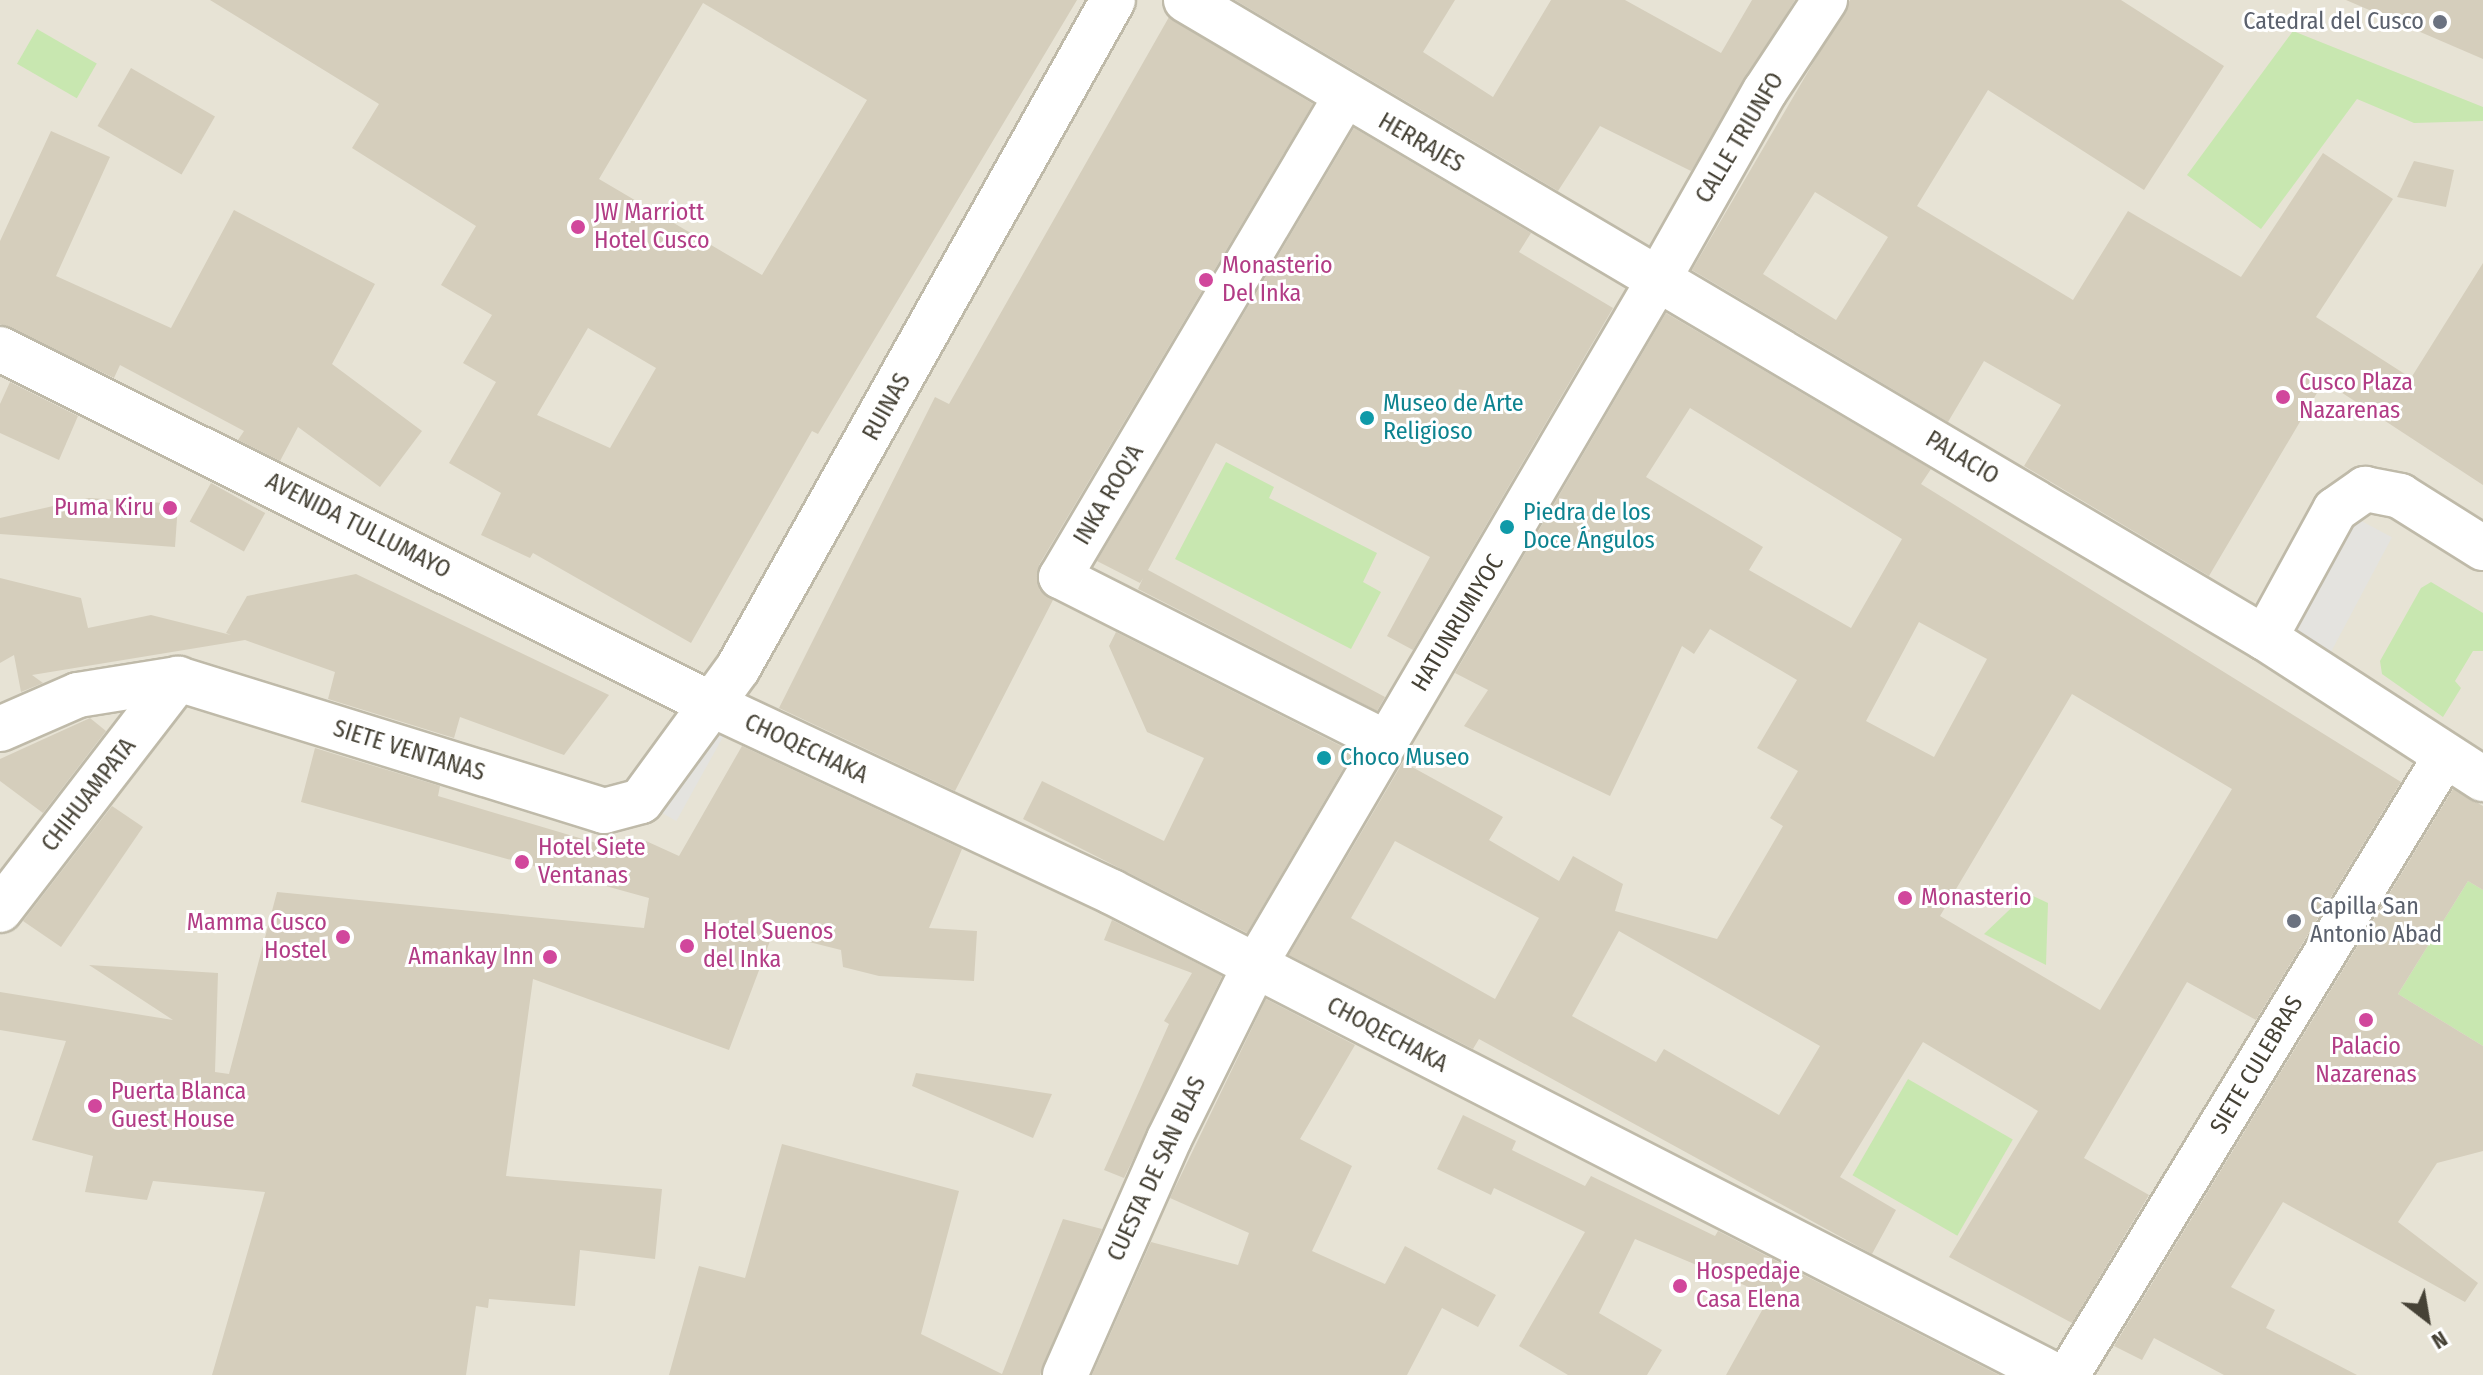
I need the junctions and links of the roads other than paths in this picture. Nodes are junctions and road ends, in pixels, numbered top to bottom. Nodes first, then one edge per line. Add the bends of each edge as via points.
1 (1113, 0) edge
2 (1186, 0) edge
3 (1825, 0) edge
4 (1344, 98) junction
5 (1659, 278) junction
6 (0, 349) edge
7 (2483, 548) edge
8 (2265, 638) junction
9 (178, 679) junction
10 (715, 706) junction
11 (0, 729) edge
12 (1386, 742) junction
13 (2445, 756) junction
14 (2483, 779) edge
15 (641, 801) joint
16 (0, 910) edge
17 (1255, 966) junction
18 (1065, 1375) edge
19 (2054, 1375) edge
20 (2068, 1375) edge

1 - 10 street, RUINAS
2 - 4 street, HERRAJES
3 - 5 street, CALLE TRIUNFO via 1765,91
4 - 5 street, HERRAJES
4 - 12 street, INKA ROQ'A via 1060,577
5 - 8 street, PALACIO
5 - 12 street, HATUNRUMIYOC
6 - 10 street, AVENIDA TULLUMAYO
7 - 8 street via 2400,496 2365,489 2335,510
8 - 13 street, PALACIO
9 - 11 street via 78,695
9 - 15 street, SIETE VENTANAS via 604,811
9 - 16 street, CHIHUAMPATA
10 - 15 street, RUINAS
10 - 17 street, CHOQECHAKA via 1112,892
12 - 17 street, HATUNRUMIYOC
13 - 14 street, PALACIO
13 - 20 street, SIETE CULEBRAS
17 - 18 street, CUESTA DE SAN BLAS via 1169,1139
17 - 19 street, CHOQECHAKA

